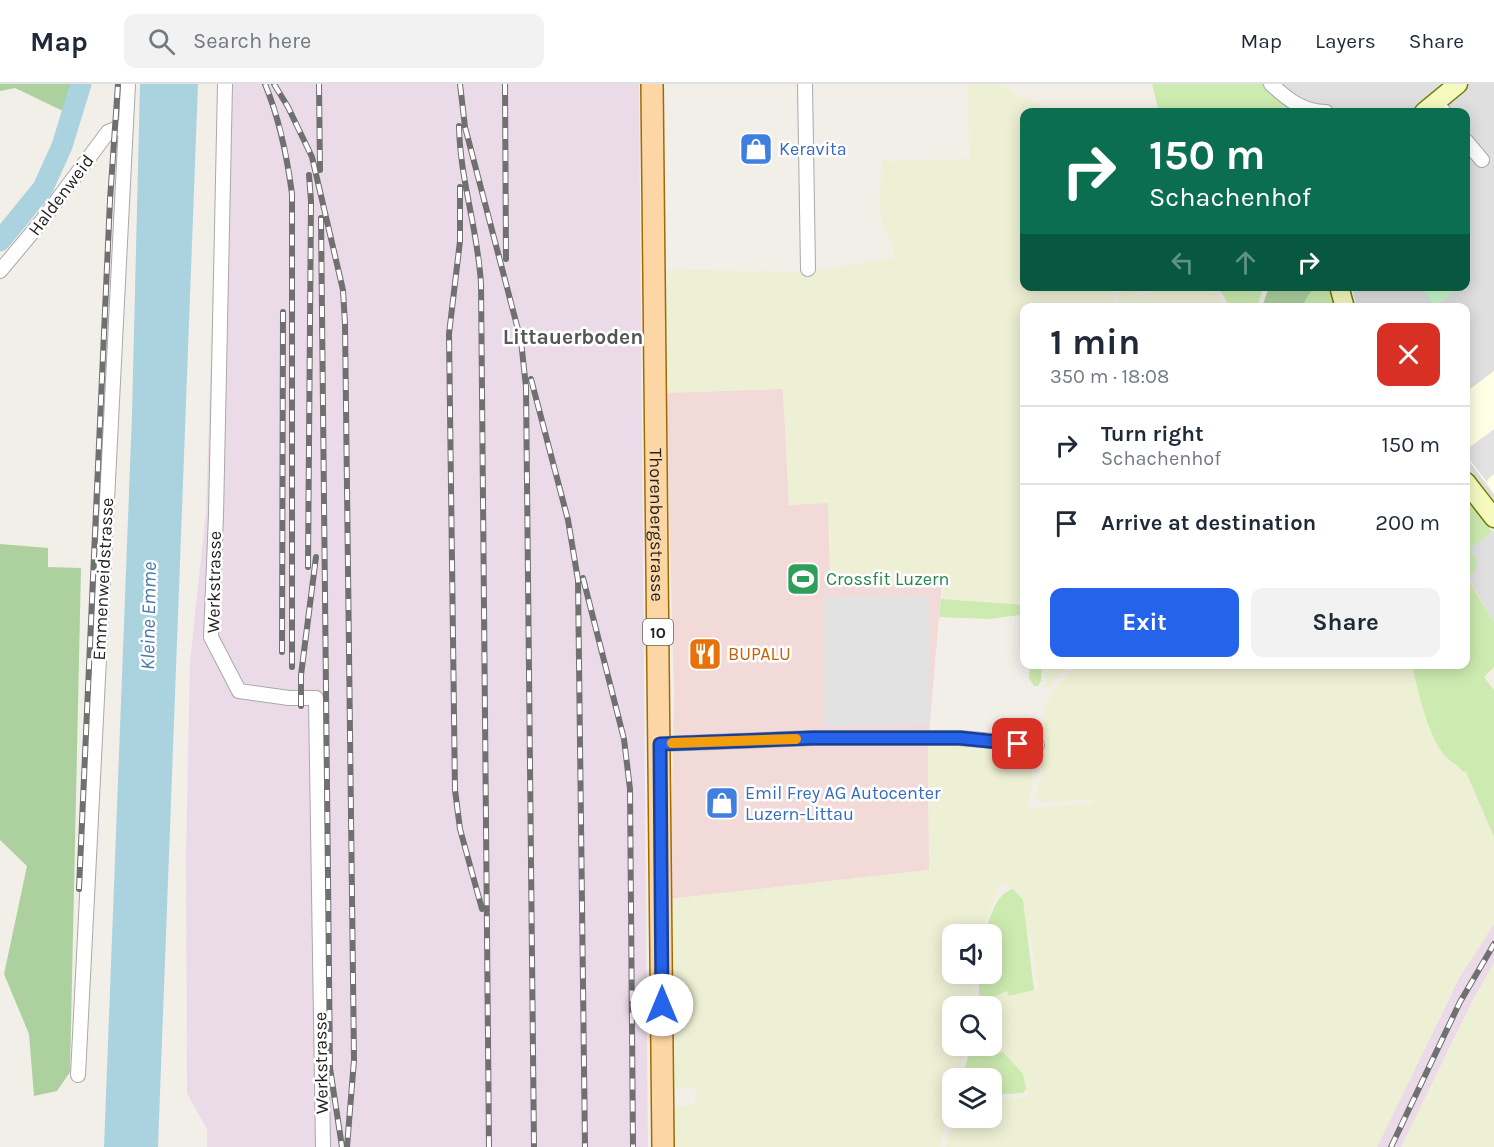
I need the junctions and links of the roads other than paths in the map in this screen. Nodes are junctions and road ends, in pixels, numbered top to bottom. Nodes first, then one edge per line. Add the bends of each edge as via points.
1 (128, 84) edge
2 (225, 84) edge
3 (652, 84) edge
4 (805, 84) edge
5 (1271, 84) edge
6 (1458, 84) edge
7 (1307, 108) edge
8 (1436, 108) edge
9 (126, 125) junction
10 (1470, 146) edge
11 (1482, 160) dead end
12 (808, 269) dead end
13 (0, 271) edge
14 (1470, 487) edge
15 (1494, 518) edge
16 (660, 744) junction
17 (1037, 745) dead end
18 (78, 1075) dead end
19 (323, 1147) edge
20 (663, 1147) edge

1 - 9 street, Emmenweidstrasse
2 - 19 street, Werkstrasse via 211,637 238,691 316,698
3 - 16 main road, Thorenbergstrasse / 10
4 - 12 street
5 - 7 street via 1290,102
6 - 8 street
9 - 13 street, Haldenweid via 108,132
9 - 18 street, Emmenweidstrasse
10 - 11 street
14 - 15 street
16 - 17 street via 960,738
16 - 20 main road, Thorenbergstrasse / 10

